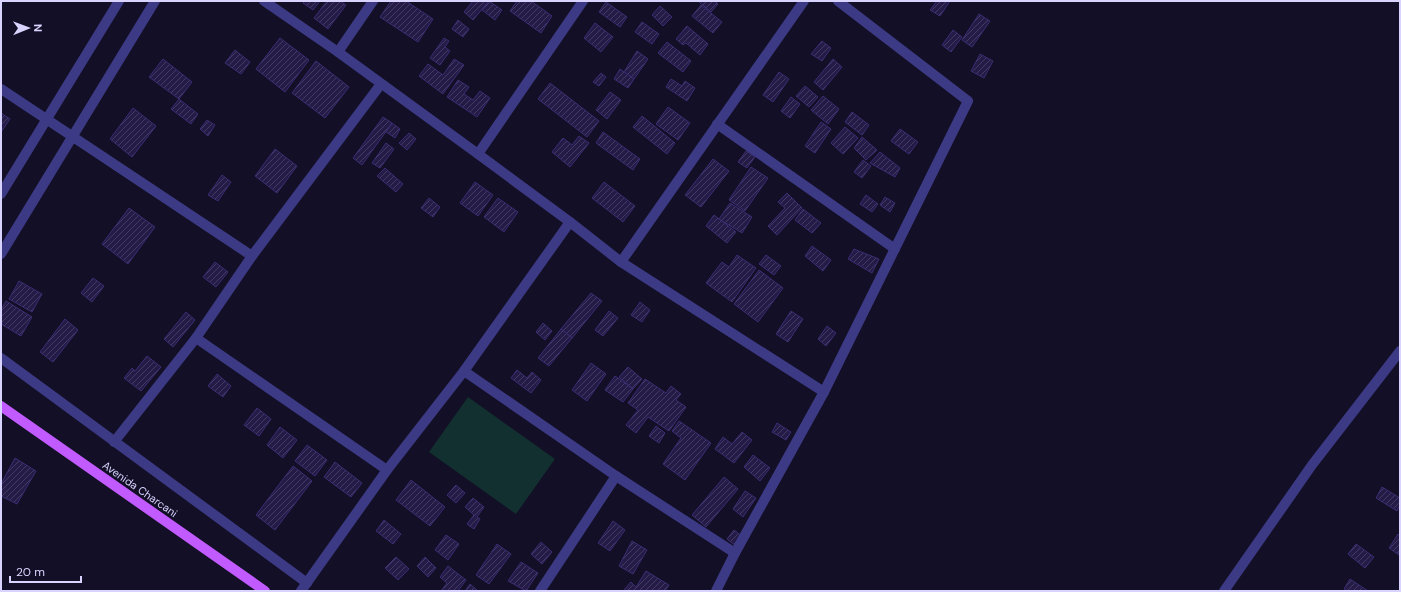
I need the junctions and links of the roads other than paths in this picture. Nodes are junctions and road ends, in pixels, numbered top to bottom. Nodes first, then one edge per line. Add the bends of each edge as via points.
1 (119, 1) edge
2 (155, 1) edge
3 (264, 1) edge
4 (373, 1) edge
5 (584, 1) edge
6 (804, 1) edge
7 (838, 1) edge
8 (338, 52) junction
9 (381, 84) junction
10 (1, 89) edge
11 (47, 119) junction
12 (717, 124) junction
13 (73, 137) junction
14 (478, 154) junction
15 (1, 194) edge
16 (570, 222) junction
17 (895, 249) junction
18 (1, 254) edge
19 (252, 256) junction
20 (621, 262) junction
21 (196, 338) junction
22 (1400, 351) edge
23 (1, 358) edge
24 (464, 371) junction
25 (824, 392) junction
26 (1, 406) edge
27 (114, 442) junction
28 (387, 470) junction
29 (616, 476) junction
30 (735, 553) junction
31 (304, 587) edge
32 (265, 591) edge
33 (540, 591) edge
34 (716, 591) edge
35 (1224, 591) edge

1 - 11 street
2 - 13 street
3 - 8 street
4 - 8 street
5 - 14 street
6 - 12 street
7 - 17 street via 968,101
8 - 9 street
9 - 14 street
9 - 19 street
10 - 11 street
11 - 13 street
11 - 15 street
12 - 17 street
12 - 20 street
13 - 18 street
13 - 19 street
14 - 16 street
16 - 20 street
16 - 24 street
17 - 25 street
19 - 21 street
20 - 25 street
21 - 27 street
21 - 28 street
22 - 35 street via 1312,465
23 - 27 street
24 - 28 street
24 - 29 street
25 - 30 street
26 - 32 main road, Avenida Charcani
27 - 31 street
28 - 31 street
29 - 30 street
29 - 33 street
30 - 34 street

